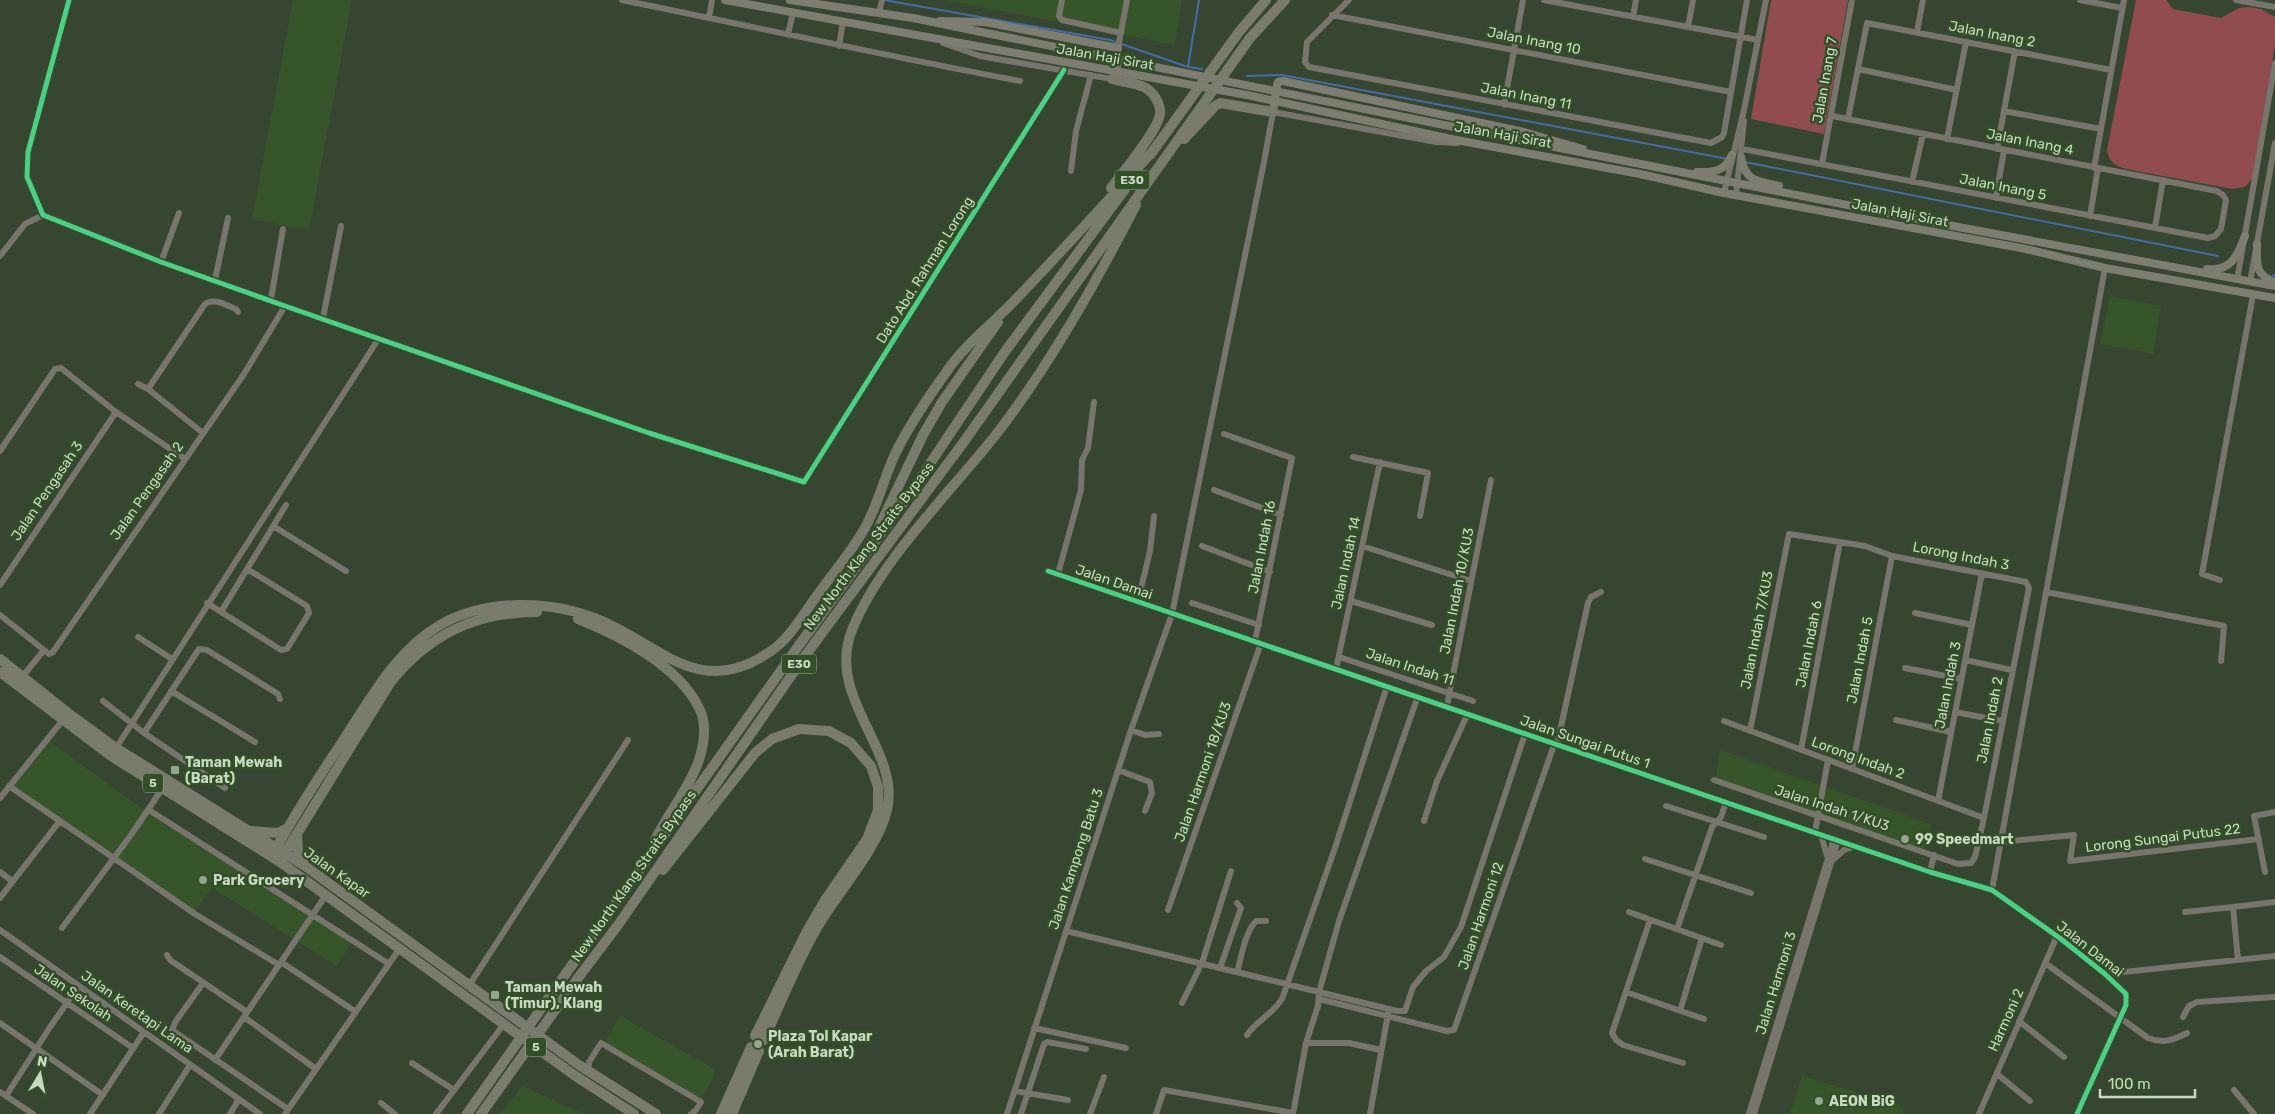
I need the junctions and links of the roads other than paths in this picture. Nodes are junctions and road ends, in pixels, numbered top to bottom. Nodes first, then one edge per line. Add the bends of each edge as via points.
1 (69, 0) edge
2 (626, 0) edge
3 (712, 0) edge
4 (725, 0) edge
5 (790, 0) edge
6 (1062, 0) edge
7 (1127, 0) edge
8 (1266, 0) edge
9 (1285, 0) edge
10 (1349, 0) edge
11 (1523, 0) edge
12 (1544, 0) edge
13 (1636, 0) edge
14 (1693, 0) edge
15 (1748, 0) edge
16 (1766, 0) edge
17 (1852, 0) edge
18 (1923, 0) edge
19 (2080, 0) edge
20 (2124, 0) edge
21 (2236, 0) edge
22 (881, 2) edge
23 (1580, 3) edge
24 (2275, 7) edge
25 (2122, 8) junction
26 (793, 13) junction
27 (879, 13) junction
28 (1332, 15) junction
29 (1633, 17) junction
30 (709, 18) junction
31 (926, 21) junction
32 (843, 22) junction
33 (1688, 27) junction
34 (1917, 32) junction
35 (788, 34) junction
36 (925, 36) junction
37 (1741, 37) junction
38 (1758, 40) junction
39 (1120, 41) junction
40 (1966, 42) junction
41 (839, 46) junction
42 (1514, 50) junction
43 (2015, 51) junction
44 (2275, 63) edge
45 (1858, 69) junction
46 (1064, 70) junction
47 (2111, 70) junction
48 (1091, 75) junction
49 (1112, 79) junction
50 (1020, 81) dead end
51 (1956, 90) junction
52 (1731, 92) junction
53 (1504, 105) junction
54 (1744, 110) junction
55 (2004, 111) junction
56 (1273, 112) junction
57 (1832, 116) junction
58 (1848, 119) junction
59 (2101, 129) junction
60 (1922, 134) junction
61 (1947, 139) junction
62 (2275, 143) edge
63 (1491, 146) junction
64 (2001, 149) junction
65 (1153, 151) junction
66 (1742, 153) junction
67 (1732, 155) joint
68 (1631, 163) junction
69 (1822, 164) junction
70 (1158, 165) junction
71 (1728, 166) junction
72 (1741, 168) junction
73 (2096, 168) junction
74 (1071, 171) dead end
75 (1680, 172) junction
76 (2162, 180) junction
77 (1727, 181) junction
78 (1912, 182) junction
79 (1737, 183) junction
80 (1724, 193) junction
81 (1736, 195) junction
82 (2223, 195) joint
83 (1996, 198) junction
84 (1832, 202) junction
85 (179, 213) dead end
86 (43, 215) junction
87 (2090, 216) junction
88 (228, 218) dead end
89 (1089, 220) junction
90 (341, 226) dead end
91 (2155, 228) junction
92 (283, 229) dead end
93 (2245, 236) junction
94 (2257, 244) junction
95 (2079, 250) junction
96 (0, 256) edge
97 (161, 262) junction
98 (2105, 268) junction
99 (215, 280) junction
100 (2243, 282) junction
101 (2275, 282) edge
102 (2205, 286) junction
103 (2275, 286) edge
104 (2252, 294) junction
105 (2275, 294) edge
106 (2275, 298) edge
107 (271, 299) junction
108 (286, 306) junction
109 (1007, 309) junction
110 (238, 312) dead end
111 (323, 318) junction
112 (379, 338) junction
113 (138, 384) dead end
114 (148, 389) junction
115 (1094, 402) dead end
116 (116, 412) junction
117 (203, 433) junction
118 (1224, 434) dead end
119 (0, 450) edge
120 (1353, 457) dead end
121 (185, 459) junction
122 (1380, 462) junction
123 (1491, 480) dead end
124 (1214, 490) dead end
125 (286, 505) dead end
126 (1281, 515) junction
127 (1154, 516) dead end
128 (1420, 516) dead end
129 (273, 526) junction
130 (1789, 534) joint
131 (873, 542) junction
132 (1840, 542) junction
133 (1202, 546) dead end
134 (1362, 546) junction
135 (1892, 556) junction
136 (247, 569) junction
137 (1048, 571) dead end
138 (346, 572) dead end
139 (1270, 572) junction
140 (1982, 573) junction
141 (1058, 574) junction
142 (2220, 580) dead end
143 (1471, 581) junction
144 (2026, 582) joint
145 (0, 585) edge
146 (1601, 592) dead end
147 (2046, 592) junction
148 (1138, 601) junction
149 (1351, 601) junction
150 (207, 603) junction
151 (1192, 603) dead end
152 (221, 612) junction
153 (1916, 613) dead end
154 (1172, 614) junction
155 (0, 616) edge
156 (1259, 625) junction
157 (1432, 625) dead end
158 (1972, 625) junction
159 (138, 636) dead end
160 (1258, 642) junction
161 (44, 650) junction
162 (1340, 657) junction
163 (172, 658) junction
164 (0, 659) edge
165 (1965, 660) junction
166 (2221, 661) dead end
167 (1336, 668) junction
168 (1905, 668) dead end
169 (2012, 670) junction
170 (0, 672) edge
171 (22, 677) junction
172 (1962, 679) junction
173 (1387, 686) junction
174 (171, 691) junction
175 (1449, 693) junction
176 (1418, 696) junction
177 (280, 699) dead end
178 (1473, 700) dead end
179 (103, 701) dead end
180 (1447, 706) junction
181 (1955, 712) junction
182 (1468, 713) junction
183 (1896, 720) dead end
184 (1724, 721) dead end
185 (2002, 721) junction
186 (62, 722) junction
187 (132, 722) junction
188 (1130, 730) junction
189 (1750, 731) junction
190 (1951, 732) junction
191 (144, 733) junction
192 (1159, 734) dead end
193 (1525, 734) junction
194 (628, 740) dead end
195 (255, 742) dead end
196 (1555, 745) junction
197 (116, 748) junction
198 (1801, 750) junction
199 (1828, 760) junction
200 (1852, 769) junction
201 (1118, 770) junction
202 (1714, 780) dead end
203 (9, 786) junction
204 (225, 788) dead end
205 (162, 789) junction
206 (0, 798) edge
207 (1938, 801) junction
208 (1726, 802) junction
209 (1666, 806) dead end
210 (149, 810) junction
211 (1145, 812) dead end
212 (2275, 812) edge
213 (1818, 816) junction
214 (1984, 818) junction
215 (1424, 820) dead end
216 (59, 822) junction
217 (1716, 822) junction
218 (246, 830) junction
219 (293, 830) junction
220 (1818, 834) junction
221 (1764, 837) dead end
222 (2259, 839) junction
223 (1836, 840) junction
224 (2000, 842) junction
225 (1856, 846) junction
226 (278, 855) junction
227 (1934, 855) junction
228 (114, 858) junction
229 (1645, 859) dead end
230 (1830, 860) junction
231 (643, 863) junction
232 (1971, 863) joint
233 (305, 866) junction
234 (1232, 871) dead end
235 (0, 872) edge
236 (1930, 872) junction
237 (2265, 872) dead end
238 (1695, 875) junction
239 (12, 881) junction
240 (1992, 890) junction
241 (1751, 893) dead end
242 (326, 895) junction
243 (0, 898) edge
244 (2275, 902) edge
245 (1237, 903) dead end
246 (2233, 907) junction
247 (1168, 910) dead end
248 (1629, 912) dead end
249 (2184, 912) dead end
250 (312, 916) junction
251 (1650, 920) junction
252 (1266, 921) dead end
253 (618, 924) junction
254 (62, 928) dead end
255 (1677, 929) junction
256 (0, 930) edge
257 (1066, 931) junction
258 (2057, 936) junction
259 (1702, 938) junction
260 (1721, 945) dead end
261 (400, 948) junction
262 (167, 955) dead end
263 (2275, 956) edge
264 (0, 957) edge
265 (2046, 959) junction
266 (2238, 960) junction
267 (1202, 963) junction
268 (280, 964) junction
269 (389, 964) junction
270 (1220, 968) junction
271 (1237, 972) junction
272 (2105, 974) junction
273 (203, 983) junction
274 (470, 984) junction
275 (1287, 984) junction
276 (79, 986) junction
277 (1626, 992) junction
278 (1319, 996) junction
279 (2275, 997) edge
280 (66, 1004) junction
281 (1182, 1004) dead end
282 (1389, 1008) junction
283 (1680, 1010) junction
284 (356, 1012) junction
285 (245, 1015) junction
286 (1387, 1016) junction
287 (1781, 1016) junction
288 (2183, 1017) dead end
289 (1704, 1019) dead end
290 (2120, 1019) junction
291 (2019, 1022) junction
292 (0, 1023) edge
293 (504, 1024) junction
294 (1034, 1028) junction
295 (144, 1032) junction
296 (2187, 1033) dead end
297 (1247, 1035) dead end
298 (1306, 1043) junction
299 (36, 1048) junction
300 (133, 1048) junction
301 (1126, 1048) dead end
302 (755, 1049) dead end
303 (1086, 1049) dead end
304 (1381, 1050) junction
305 (2064, 1057) dead end
306 (214, 1060) junction
307 (412, 1063) dead end
308 (1683, 1063) dead end
309 (190, 1064) junction
310 (316, 1068) junction
311 (588, 1071) junction
312 (1997, 1074) junction
313 (1104, 1077) dead end
314 (454, 1090) junction
315 (1015, 1090) junction
316 (2234, 1090) dead end
317 (1028, 1093) junction
318 (3, 1094) edge
319 (103, 1095) junction
320 (239, 1099) junction
321 (1068, 1100) dead end
322 (2030, 1101) dead end
323 (381, 1104) dead end
324 (287, 1112) edge
325 (726, 1113) edge
326 (33, 1114) edge
327 (90, 1114) edge
328 (159, 1114) edge
329 (230, 1114) edge
330 (260, 1114) edge
331 (395, 1114) edge
332 (436, 1114) edge
333 (467, 1114) edge
334 (481, 1114) edge
335 (634, 1114) edge
336 (656, 1114) edge
337 (691, 1114) edge
338 (1007, 1114) edge
339 (1021, 1114) edge
340 (1090, 1114) edge
341 (1156, 1114) edge
342 (1293, 1114) edge
343 (1370, 1114) edge
344 (1749, 1114) edge
345 (1754, 1114) edge
346 (1979, 1114) edge
347 (2077, 1114) edge
348 (2254, 1114) edge

1 - 86 street via 28,152 27,177
2 - 30 street
3 - 30 street
4 - 26 main road, Jalan Haji Sirat
5 - 27 main road, Jalan Haji Sirat
6 - 39 street via 1060,18
7 - 39 street
8 - 65 highway, New North Klang Straits Bypass / E30
9 - 70 highway, New North Klang Straits Bypass / E30 via 1250,38
10 - 28 street, Jalan Inang 11
11 - 42 street
12 - 23 street
13 - 29 street
14 - 33 street
15 - 37 street, Jalan Inang 11
16 - 38 street
17 - 57 street, Jalan Inang 7
18 - 34 street
19 - 25 street
20 - 25 street
21 - 24 street
22 - 27 street
23 - 29 street
25 - 47 street
26 - 32 main road, Jalan Haji Sirat
26 - 35 street
27 - 31 main road, Jalan Haji Sirat
28 - 42 street, Jalan Inang 10
28 - 53 street, Jalan Inang 11 via 1305,46 1305,62 1309,67
29 - 33 street
30 - 35 street
31 - 39 main road via 978,21
31 - 68 main road, Jalan Haji Sirat, bridge
32 - 36 main road, Jalan Haji Sirat
32 - 41 street
33 - 37 street
34 - 40 street, Jalan Inang 2
34 - 45 street, Jalan Inang 2 via 1867,23
35 - 41 street
36 - 46 street via 980,56
36 - 63 main road, Jalan Haji Sirat, bridge via 1247,95
37 - 38 street
37 - 52 street, Jalan Inang 11
38 - 54 street
39 - 49 street via 1118,69
40 - 43 street, Jalan Inang 2
40 - 51 street
41 - 50 street
42 - 52 street, Jalan Inang 10
42 - 53 street
43 - 47 street, Jalan Inang 2
43 - 55 street
44 - 93 street
45 - 51 street
45 - 58 street
46 - 48 street
46 - 112 street, Dato Abd. Rahman Lorong via 804,482 649,433
47 - 59 street
48 - 49 street
48 - 74 street via 1076,131
49 - 89 highway via 1146,88 1160,106 1160,115 1155,127
51 - 61 street
52 - 53 street, Jalan Inang 11 via 1724,133 1711,143
54 - 66 street
54 - 67 street
55 - 59 street
55 - 64 street
56 - 63 street via 1436,142
56 - 68 main road via 1277,85 1283,81 1524,132
56 - 70 highway via 1220,104 1215,106
56 - 154 street, Jalan Kampong Batu 3
57 - 58 street, Jalan Inang 4
57 - 69 street, Jalan Inang 7
58 - 60 street, Jalan Inang 4
59 - 73 street
60 - 61 street, Jalan Inang 4
60 - 78 street
61 - 64 street, Jalan Inang 4
62 - 94 street
63 - 80 main road, Jalan Haji Sirat
64 - 73 street, Jalan Inang 4
64 - 83 street
65 - 89 highway
65 - 131 highway, New North Klang Straits Bypass / E30 via 1004,353 909,495
66 - 69 street, Jalan Inang 5
66 - 72 main road
67 - 71 main road
68 - 75 main road, Jalan Haji Sirat
69 - 78 street, Jalan Inang 5
70 - 253 highway, New North Klang Straits Bypass / E30 via 963,443 805,656
70 - 253 highway via 1097,277 1036,377 998,431 902,550 861,609 850,634 846,662 850,690 886,770 889,784 887,810 878,836 813,935 760,1038 807,931 867,839 878,810 878,787 871,766 851,742 829,731 799,729 772,739 755,753
71 - 75 main road via 1709,172
71 - 77 street
72 - 79 street
72 - 84 main road via 1753,180
73 - 76 street, Jalan Inang 4
73 - 87 street
75 - 77 main road, Jalan Haji Sirat
76 - 82 street, Jalan Inang 4
76 - 91 street
77 - 79 main road, Jalan Haji Sirat
77 - 80 street
78 - 83 street, Jalan Inang 5
79 - 81 street
79 - 84 main road, Jalan Haji Sirat
80 - 81 main road, Jalan Haji Sirat
81 - 98 main road, Jalan Haji Sirat via 2018,247
82 - 91 street, Jalan Inang 5 via 2226,200 2221,229 2215,236 2208,238
83 - 87 street, Jalan Inang 5
84 - 95 main road, Jalan Haji Sirat
85 - 97 street
86 - 96 street via 25,224
86 - 97 street
87 - 91 street, Jalan Inang 5
88 - 99 street
89 - 109 highway
90 - 111 street
92 - 107 street
93 - 95 main road via 2239,254 2231,264 2215,270 2110,252
93 - 100 street
94 - 100 street
94 - 101 main road via 2260,274
95 - 100 main road, Jalan Haji Sirat
97 - 99 street
98 - 102 main road, Jalan Haji Sirat
98 - 147 street
99 - 107 street
100 - 102 main road via 2236,287 2214,283
100 - 103 main road, Jalan Haji Sirat
100 - 105 main road
102 - 104 main road, Jalan Haji Sirat
104 - 106 main road, Jalan Haji Sirat
104 - 142 street via 2202,574
107 - 108 street
108 - 111 street
108 - 117 street, Jalan Pengasah 2
109 - 131 highway via 942,402
109 - 219 highway via 977,334 949,367 897,450 866,526 784,641 769,652 735,668 717,671 698,669 670,660 602,621 560,607 517,605 463,616 441,625 401,656 330,760
110 - 114 street via 214,301 205,304
111 - 112 street
112 - 150 street
113 - 114 street
114 - 117 street
115 - 141 street via 1088,448 1082,460 1082,490
116 - 119 street via 61,368 55,369
116 - 121 street
116 - 145 street, Jalan Pengasah 3
117 - 121 street, Jalan Pengasah 2
118 - 126 street, Jalan Indah 16 via 1292,458
120 - 122 street
121 - 161 street, Jalan Pengasah 2 via 53,652 49,654
122 - 128 street via 1428,473
122 - 134 street, Jalan Indah 14
123 - 143 street, Jalan Indah 10/KU3
124 - 126 street
125 - 129 street
126 - 139 street, Jalan Indah 16
127 - 148 street via 1150,551
129 - 136 street
129 - 138 street
130 - 132 street, Lorong Indah 3
130 - 189 street, Jalan Indah 7/KU3
131 - 231 highway, New North Klang Straits Bypass / E30
132 - 135 street, Lorong Indah 3 via 1865,546
132 - 198 street, Jalan Indah 6
133 - 139 street
134 - 143 street
134 - 149 street, Jalan Indah 14
135 - 140 street, Lorong Indah 3
135 - 200 street, Jalan Indah 5
136 - 152 street
136 - 152 street via 307,606 309,613 292,642 287,649 281,650
137 - 141 street, Jalan Damai
139 - 156 street, Jalan Indah 16
140 - 144 street, Lorong Indah 3
140 - 158 street, Jalan Indah 3
141 - 148 street, Jalan Damai
143 - 175 street, Jalan Indah 10/KU3
144 - 169 street, Jalan Indah 2 via 2028,588
146 - 196 street via 1591,597 1588,603
147 - 166 street via 2224,626
147 - 224 street
148 - 154 street, Jalan Damai
149 - 157 street
149 - 162 street, Jalan Indah 14
150 - 152 street
150 - 163 street
151 - 156 street
153 - 158 street
154 - 160 street, Jalan Sungai Putus 1
154 - 188 street, Jalan Kampong Batu 3
155 - 161 street
156 - 160 street, Jalan Indah 16
158 - 165 street, Jalan Indah 3
159 - 163 street
160 - 167 street, Jalan Sungai Putus 1
160 - 247 street, Jalan Harmoni 18/KU3
161 - 171 street, Jalan Pengasah 2
162 - 167 street, Jalan Indah 14
162 - 175 street, Jalan Indah 11
163 - 187 street
164 - 171 highway, Jalan Kapar / 5
165 - 169 street
165 - 172 street, Jalan Indah 3
167 - 173 street, Jalan Sungai Putus 1
168 - 172 street
169 - 185 street, Jalan Indah 2
170 - 186 highway, Jalan Kapar / 5
171 - 197 highway, Jalan Kapar / 5
172 - 181 street, Jalan Indah 3
173 - 176 street, Jalan Sungai Putus 1
173 - 275 street
174 - 177 street via 199,649 207,650 278,694
174 - 191 street
174 - 195 street
175 - 178 street, Jalan Indah 11
175 - 180 street, Jalan Indah 10/KU3
176 - 180 street, Jalan Sungai Putus 1
176 - 278 street via 1339,921
179 - 187 street
180 - 182 street, Jalan Sungai Putus 1
181 - 185 street
181 - 190 street, Jalan Indah 3
182 - 193 street, Jalan Sungai Putus 1
182 - 215 street
183 - 190 street
184 - 189 street, Lorong Indah 2
185 - 214 street, Jalan Indah 2
186 - 203 street
186 - 205 highway, Jalan Kapar / 5
187 - 191 street
187 - 197 street
188 - 192 street via 1145,735
188 - 201 street, Jalan Kampong Batu 3
189 - 198 street, Lorong Indah 2
190 - 207 street, Jalan Indah 3
191 - 204 street
193 - 196 street, Jalan Sungai Putus 1
193 - 282 street via 1461,927 1444,957 1413,987 1404,1011
194 - 274 street
196 - 208 street, Jalan Sungai Putus 1
196 - 286 street, Jalan Harmoni 12 via 1454,1030
197 - 218 highway, Jalan Kapar / 5
198 - 199 street, Lorong Indah 2
199 - 200 street, Lorong Indah 2
199 - 213 street
200 - 207 street, Lorong Indah 2
201 - 211 street via 1150,782 1152,793
201 - 257 street, Jalan Kampong Batu 3
202 - 213 street, Jalan Indah 1/KU3
203 - 206 street
203 - 216 street
205 - 210 street
205 - 226 highway, Jalan Kapar / 5
207 - 214 street, Lorong Indah 2
208 - 217 street
208 - 220 street, Jalan Sungai Putus 1
209 - 217 street
210 - 228 street
210 - 250 street
212 - 222 street via 2254,816
213 - 220 street
213 - 227 street, Jalan Indah 1/KU3
214 - 232 street, Jalan Indah 2
216 - 228 street
216 - 239 street
217 - 221 street
217 - 238 street
218 - 219 highway via 270,833
218 - 226 highway, Jalan Kapar / 5
219 - 226 highway
219 - 231 highway via 406,662 445,633 466,624 497,614 540,612 578,619 619,638 676,677 700,709 704,726 698,761
219 - 233 highway
220 - 223 street, Jalan Sungai Putus 1
220 - 230 street
222 - 224 street, Lorong Sungai Putus 22 via 2070,861 2074,835
222 - 237 street
223 - 225 street, Jalan Sungai Putus 1
223 - 230 street, Jalan Harmoni 3
224 - 240 street
225 - 230 street
225 - 236 street, Jalan Sungai Putus 1
226 - 233 highway, Jalan Kapar / 5
226 - 242 highway, Jalan Kapar / 5
227 - 232 street, Jalan Indah 1/KU3 via 1958,864
227 - 236 street
228 - 254 street
228 - 268 street via 195,914
229 - 238 street
230 - 287 street, Jalan Harmoni 3
231 - 333 highway, New North Klang Straits Bypass / E30, bridge
233 - 274 highway, Jalan Kapar / 5
234 - 267 street
235 - 239 street
236 - 240 street, Jalan Sungai Putus 1
238 - 241 street
238 - 255 street
239 - 243 street
240 - 258 street, Jalan Damai
242 - 250 street
242 - 261 highway, Jalan Kapar / 5
244 - 246 street
245 - 270 street via 1241,908
246 - 249 street
246 - 266 street
248 - 251 street
250 - 268 street
250 - 269 street
251 - 255 street
251 - 277 street
252 - 271 street via 1252,926
253 - 334 highway, New North Klang Straits Bypass / E30, bridge
255 - 259 street
256 - 276 street, Jalan Keretapi Lama
257 - 267 street
257 - 294 street, Jalan Kampong Batu 3
258 - 265 street, Harmoni 2
258 - 272 street, Jalan Damai
259 - 260 street
259 - 283 street
261 - 269 street
261 - 293 highway, Jalan Kapar / 5
262 - 273 street
263 - 266 street
264 - 280 street, Jalan Sekolah
265 - 290 street
265 - 291 street, Harmoni 2
266 - 272 street
267 - 270 street
267 - 281 street
268 - 284 street
268 - 285 street
269 - 284 street
270 - 271 street
271 - 275 street
272 - 290 street, Jalan Damai via 2126,994 2126,1005
273 - 285 street
273 - 306 street via 172,1030
274 - 311 highway, Jalan Kapar / 5
275 - 278 street
275 - 297 street via 1277,1008
276 - 280 street
276 - 295 street, Jalan Keretapi Lama
277 - 283 street
277 - 308 street via 1612,1033 1616,1040
278 - 282 street
278 - 286 street
278 - 298 street
279 - 288 street via 2197,1002 2189,1006
280 - 299 street
280 - 300 street, Jalan Sekolah
282 - 286 street
283 - 289 street
284 - 310 street
285 - 306 street
285 - 310 street
286 - 304 street
287 - 344 street, Jalan Harmoni 3
287 - 345 street, Jalan Harmoni 3
290 - 296 street via 2159,1042 2170,1042
290 - 347 street
291 - 305 street
291 - 312 street, Harmoni 2
292 - 299 street
293 - 314 street
293 - 335 highway, Jalan Kapar / 5
294 - 301 street
294 - 315 street, Jalan Kampong Batu 3
295 - 300 street
295 - 309 street, Jalan Keretapi Lama
298 - 304 street via 1349,1043
298 - 342 street
299 - 318 street
299 - 319 street
300 - 319 street
302 - 325 highway
303 - 317 street via 1044,1044
304 - 343 street
306 - 324 street
307 - 314 street
309 - 320 street, Jalan Keretapi Lama
309 - 328 street
310 - 324 street
311 - 336 highway, Jalan Kapar / 5
311 - 337 street via 589,1062 601,1043 701,1102
312 - 322 street
312 - 346 street, Harmoni 2
313 - 340 street
314 - 332 street
315 - 317 street
315 - 338 street, Jalan Kampong Batu 3
316 - 348 street
317 - 321 street
317 - 339 street
318 - 326 street
319 - 327 street
320 - 329 street
320 - 330 street, Jalan Keretapi Lama
323 - 331 street
341 - 342 street via 1164,1090

